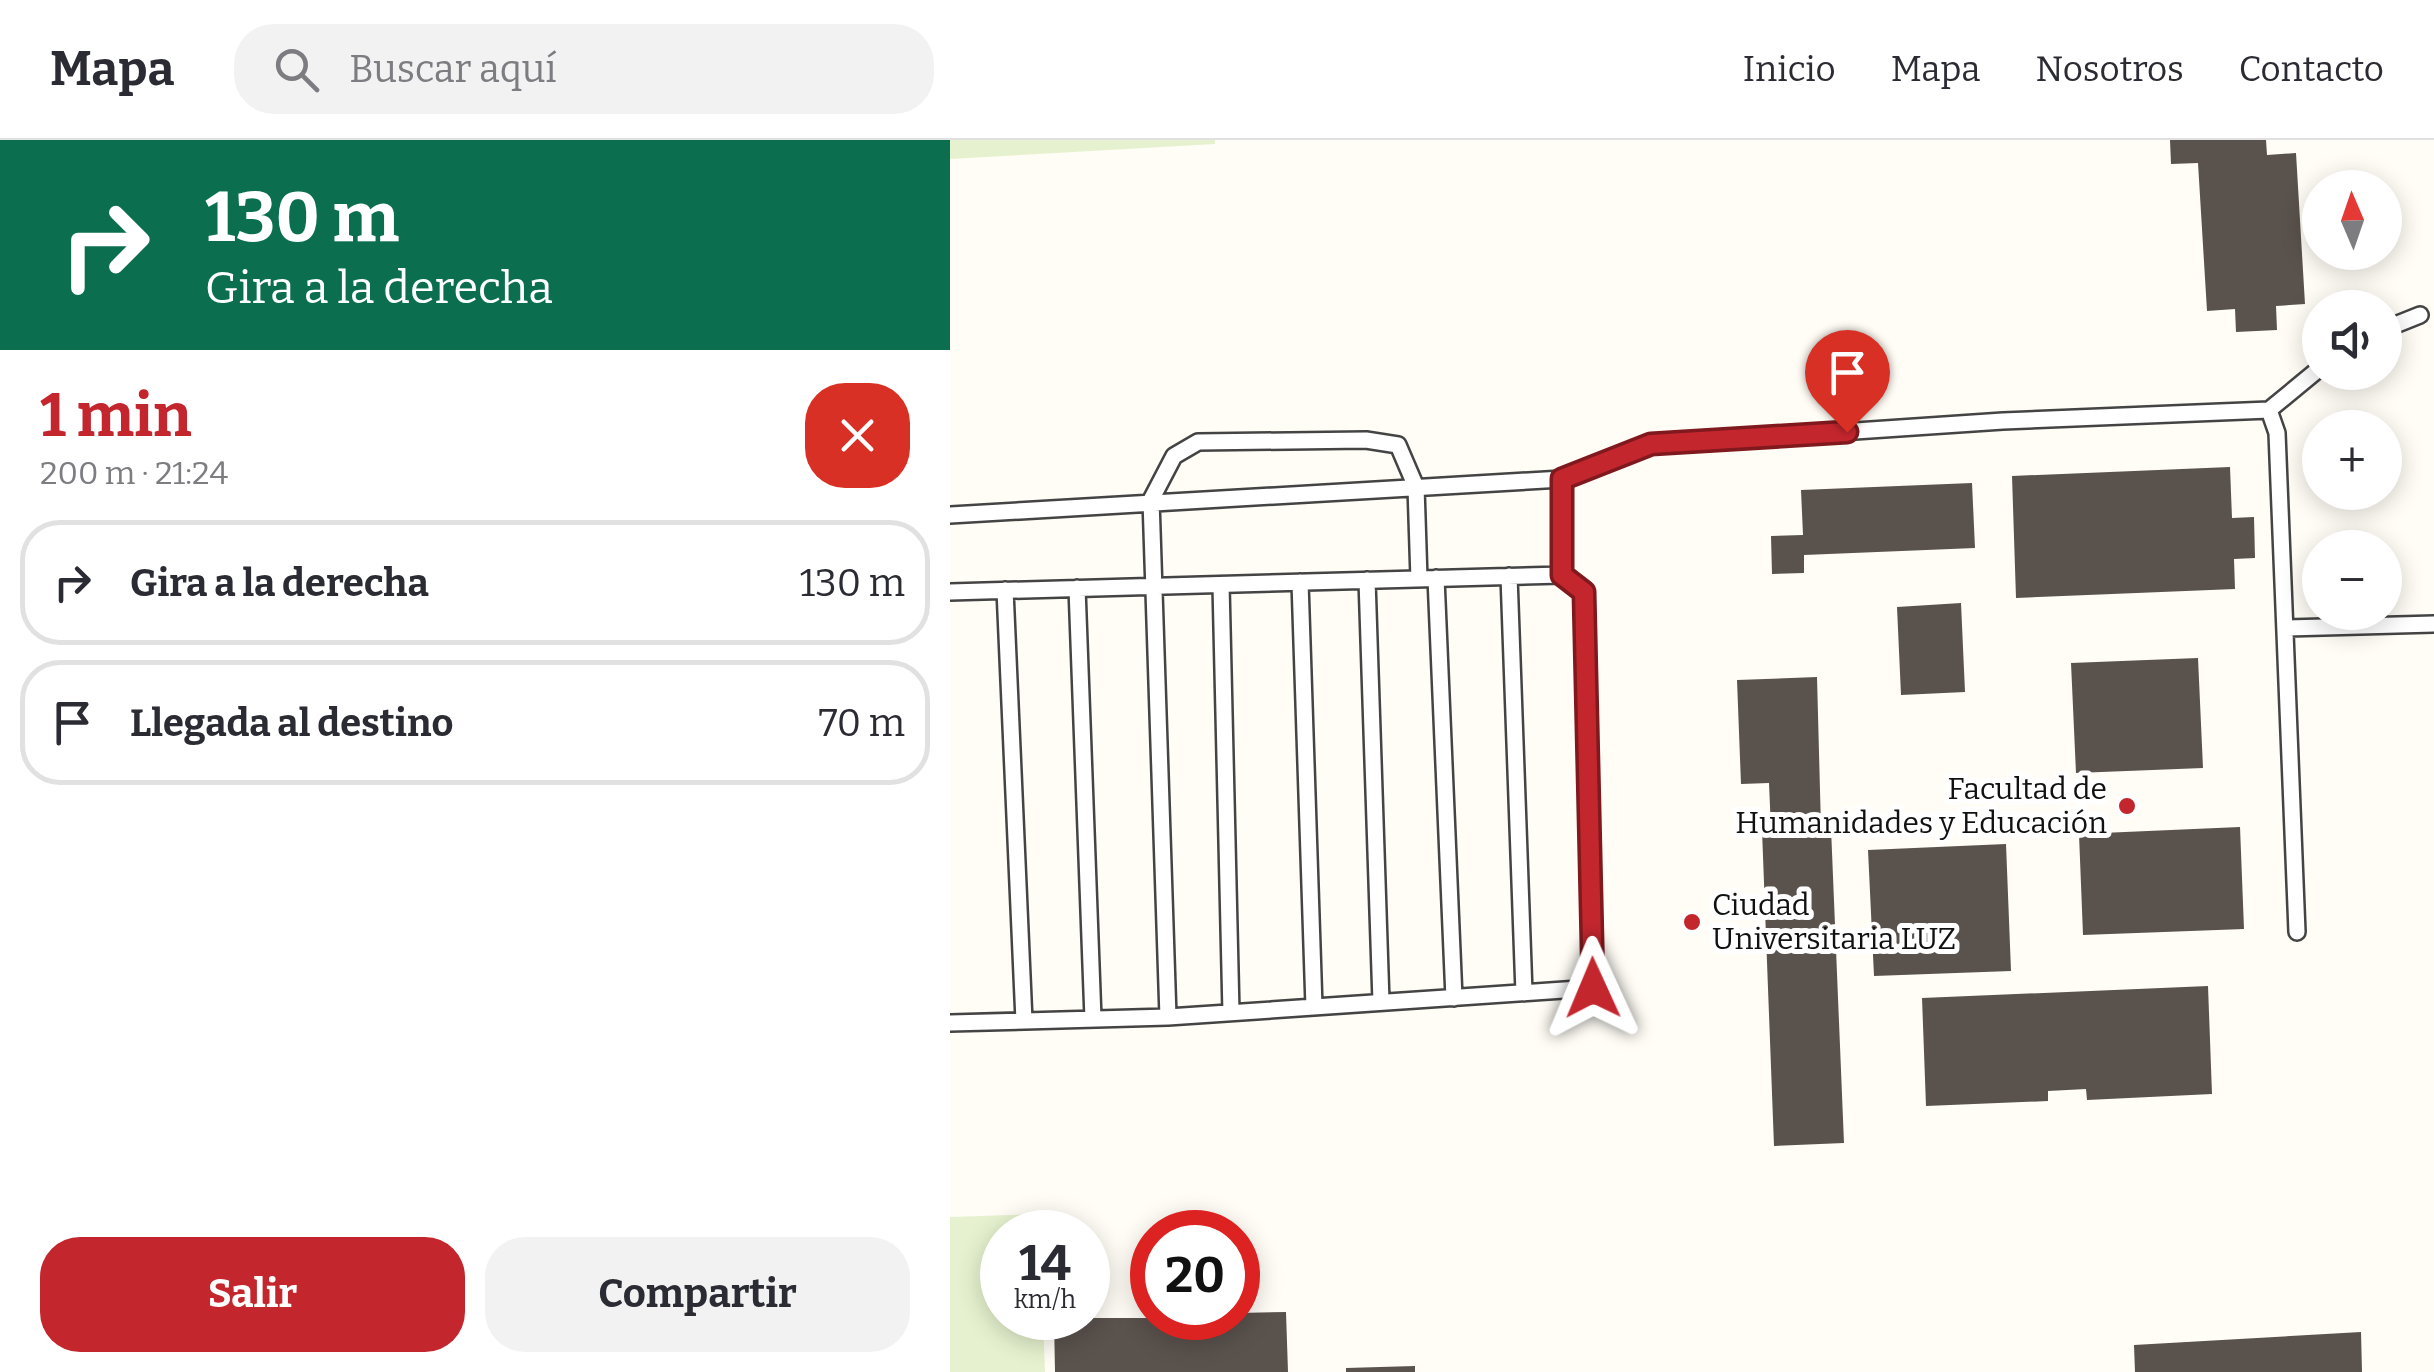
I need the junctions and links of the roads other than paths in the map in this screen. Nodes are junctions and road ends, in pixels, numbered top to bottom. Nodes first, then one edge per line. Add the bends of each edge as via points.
1 (2420, 315) dead end
2 (2402, 322) edge
3 (2302, 383) edge
4 (2269, 410) junction
5 (1562, 479) junction
6 (1416, 487) junction
7 (1151, 500) junction
8 (950, 515) edge
9 (1562, 575) junction
10 (1508, 576) junction
11 (1436, 578) junction
12 (1418, 579) junction
13 (1368, 580) junction
14 (1300, 582) junction
15 (1221, 584) junction
16 (1153, 586) junction
17 (1076, 588) junction
18 (1005, 590) junction
19 (950, 592) edge
20 (2434, 624) edge
21 (2287, 628) junction
22 (2297, 932) dead end
23 (1524, 992) junction
24 (1454, 998) junction
25 (1381, 1002) junction
26 (1314, 1007) junction
27 (1230, 1013) junction
28 (1168, 1018) junction
29 (1093, 1019) junction
30 (1024, 1021) junction
31 (950, 1023) edge

1 - 2 lane
3 - 4 lane
4 - 5 lane via 1651,444
4 - 21 lane via 2276,432
5 - 6 lane
5 - 9 lane
6 - 7 lane
6 - 7 lane via 1398,445 1198,442 1174,456
6 - 12 lane
7 - 8 lane
7 - 16 lane
9 - 10 lane
9 - 23 lane via 1584,592 1593,988
10 - 11 lane
10 - 23 lane
11 - 12 lane
11 - 24 lane
12 - 13 lane
13 - 14 lane
13 - 25 lane
14 - 15 lane
14 - 26 lane
15 - 16 lane
15 - 27 lane
16 - 17 lane
16 - 28 lane
17 - 18 lane
17 - 29 lane
18 - 19 lane
18 - 30 lane
20 - 21 lane
21 - 22 lane
23 - 24 lane
24 - 25 lane
25 - 26 lane
26 - 27 lane
27 - 28 lane
28 - 29 lane
29 - 30 lane
30 - 31 lane

